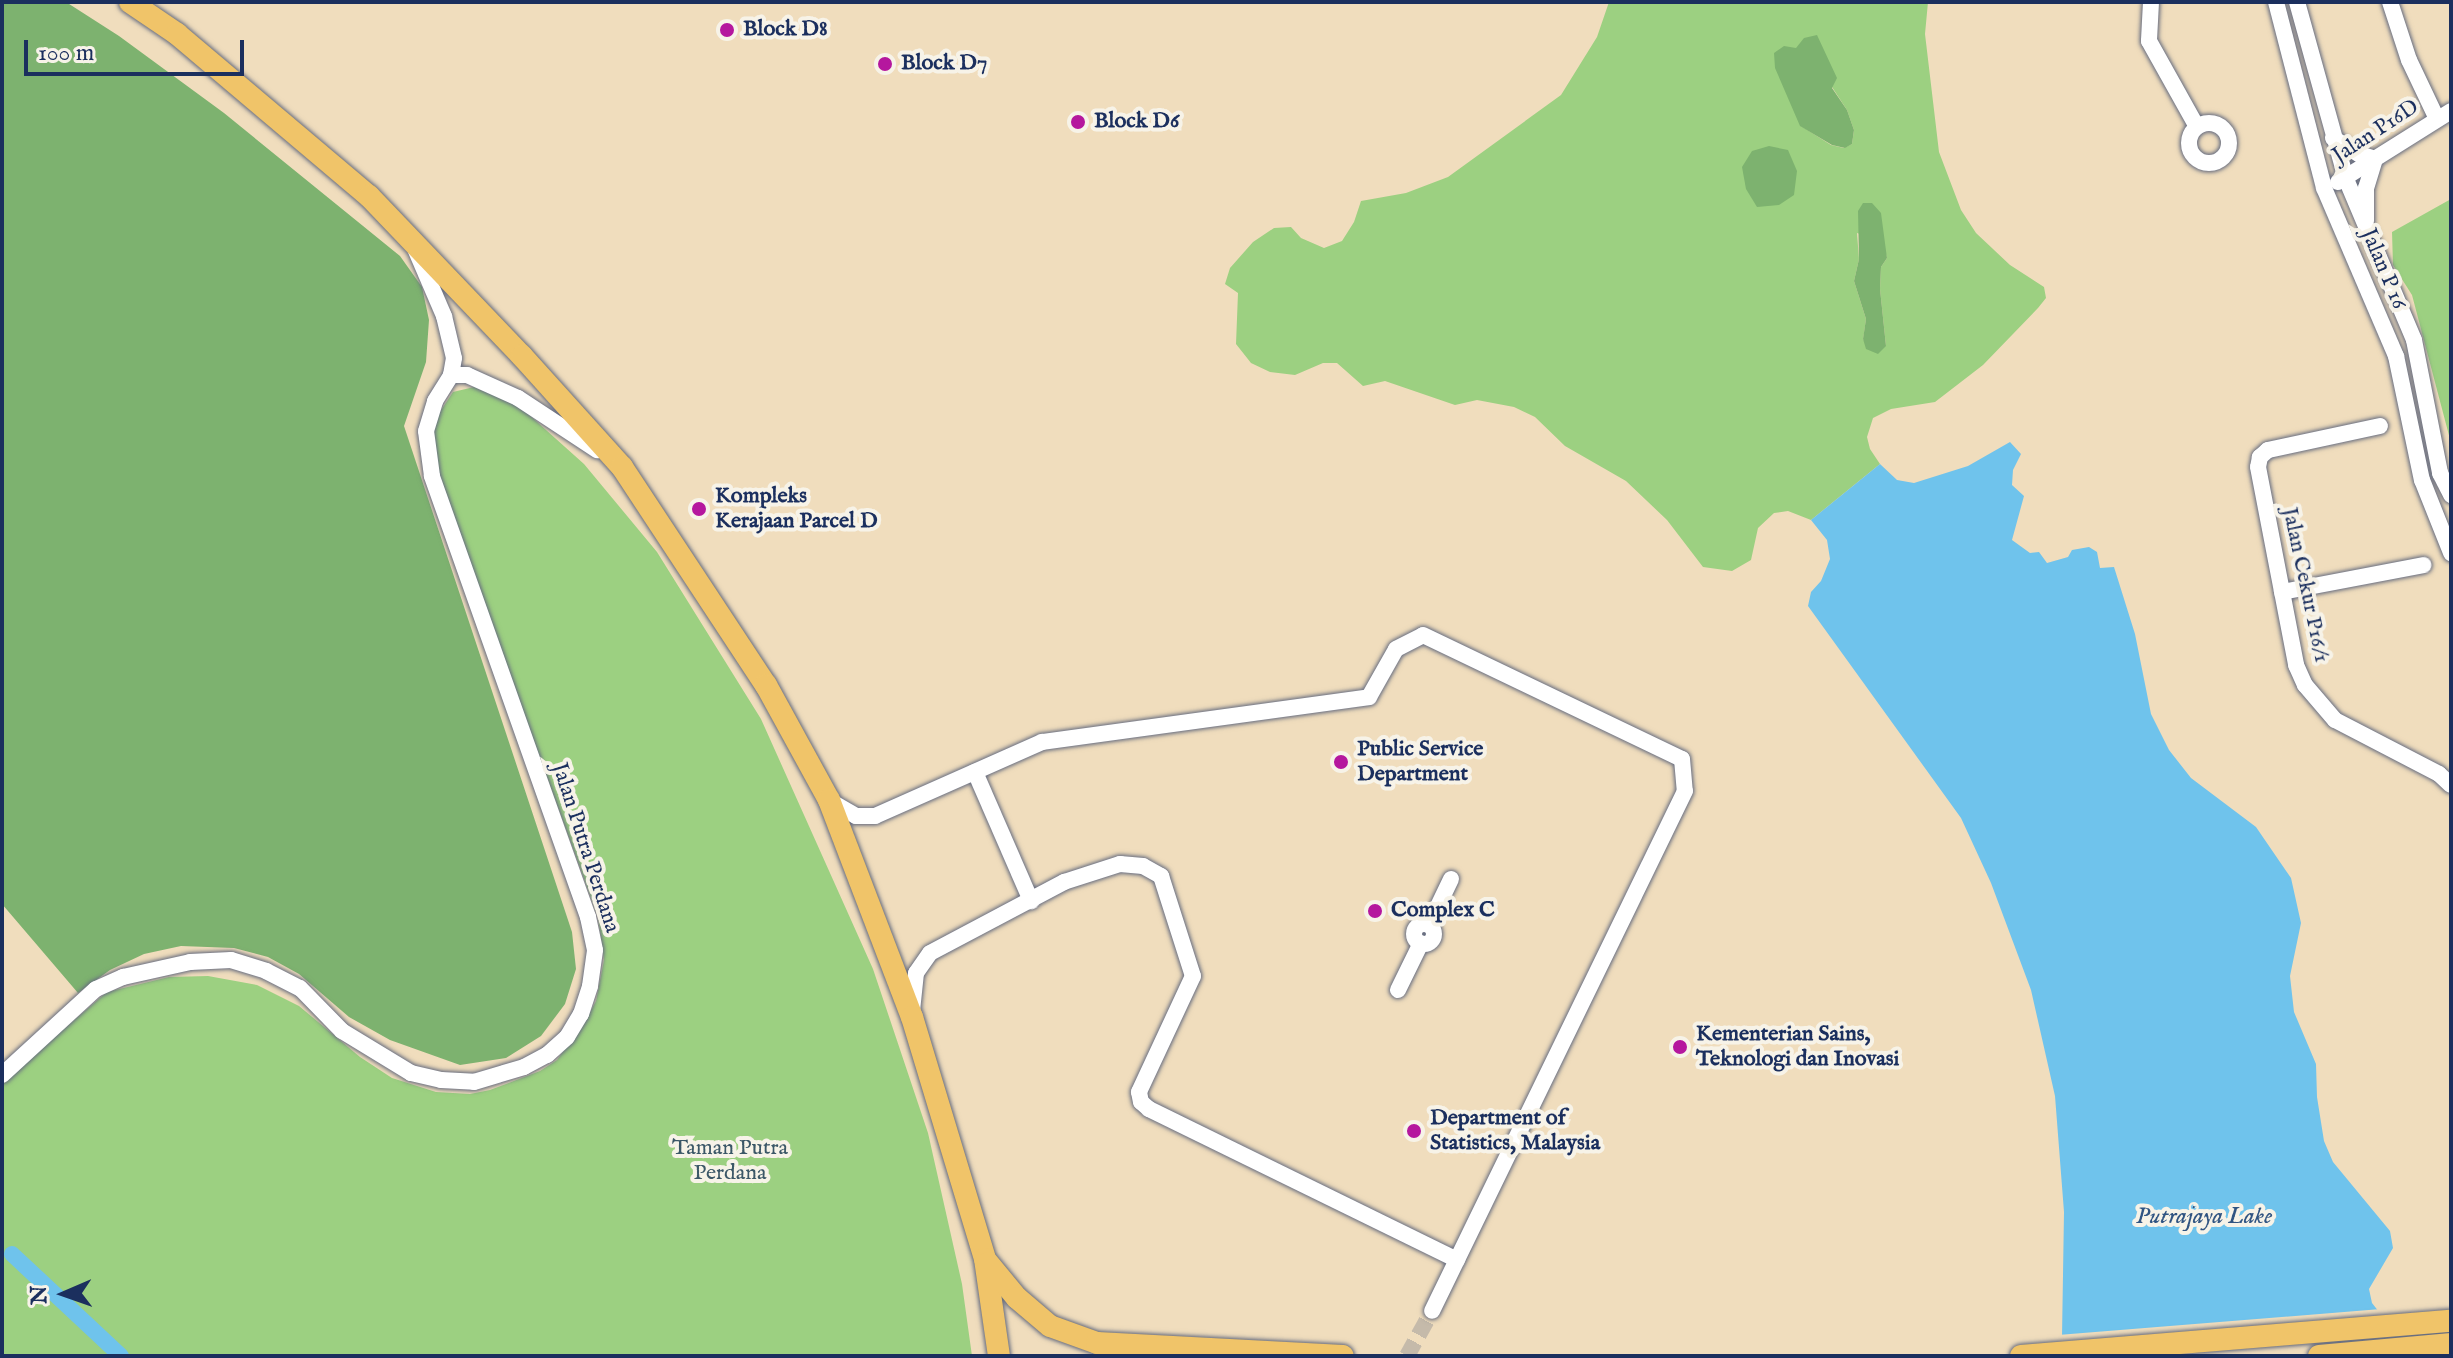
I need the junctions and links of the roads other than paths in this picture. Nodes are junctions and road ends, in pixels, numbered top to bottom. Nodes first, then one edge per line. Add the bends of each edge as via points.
1 (130, 2) edge
2 (2151, 2) edge
3 (2276, 2) edge
4 (2297, 2) edge
5 (2390, 2) edge
6 (2444, 115) edge
7 (2197, 127) dead end
8 (2333, 138) junction
9 (2375, 159) junction
10 (2346, 179) junction
11 (2324, 188) junction
12 (2366, 231) junction
13 (412, 242) junction
14 (451, 375) junction
15 (2380, 426) dead end
16 (622, 467) junction
17 (2451, 495) edge
18 (2451, 553) edge
19 (2423, 565) dead end
20 (2282, 592) junction
21 (975, 772) junction
22 (2451, 785) edge
23 (829, 800) junction
24 (1451, 879) dead end
25 (1031, 901) junction
26 (1398, 990) dead end
27 (912, 1017) junction
28 (2, 1075) edge
29 (985, 1259) junction
30 (1457, 1260) junction
31 (1432, 1311) tunnel mouth
32 (2451, 1321) edge
33 (2451, 1344) edge
34 (999, 1356) edge
35 (1343, 1356) edge
36 (2021, 1356) edge
37 (2319, 1356) edge

1 - 13 main road via 177,34 359,188
2 - 7 street via 2149,41
3 - 11 street, Jalan P 16
4 - 8 street, Jalan P 16
5 - 6 street via 2409,60
6 - 9 street, Jalan P16D
8 - 9 street
8 - 10 street, Jalan P 16
9 - 10 street, Jalan P16D
9 - 12 street via 2366,188
10 - 11 street, Jalan P16D
10 - 12 street, Jalan P 16
11 - 18 street, Jalan P 16 via 2396,356 2422,480
12 - 17 street, Jalan P 16 via 2414,340 2440,473
13 - 14 street via 451,338
13 - 16 main road
14 - 16 street via 467,375 518,398
14 - 28 street, Jalan Putra Perdana via 435,401 426,431 432,476 588,917 595,950 590,986 567,1037 547,1055 500,1077 441,1080 411,1073 342,1031 300,988 266,971 231,960 190,962 122,977 96,989
15 - 20 street, Jalan Cekur P16/1 via 2268,450 2260,457
16 - 23 main road via 766,685
19 - 20 street
20 - 22 street, Jalan Cekur P16/1 via 2296,665 2319,705 2335,720
21 - 23 street via 875,816 856,816
21 - 25 street
21 - 30 street via 1042,742 1369,697 1396,649 1423,635 1682,759 1685,791
23 - 27 main road
24 - 26 street via 1429,925 1415,929 1421,943
25 - 27 street via 930,953 916,973
25 - 30 street via 1064,882 1120,864 1143,866 1161,876 1193,976 1139,1092 1141,1102
27 - 29 main road
29 - 34 main road
29 - 35 main road via 1017,1298 1050,1326 1097,1343
30 - 31 street
32 - 36 main road
33 - 37 main road

